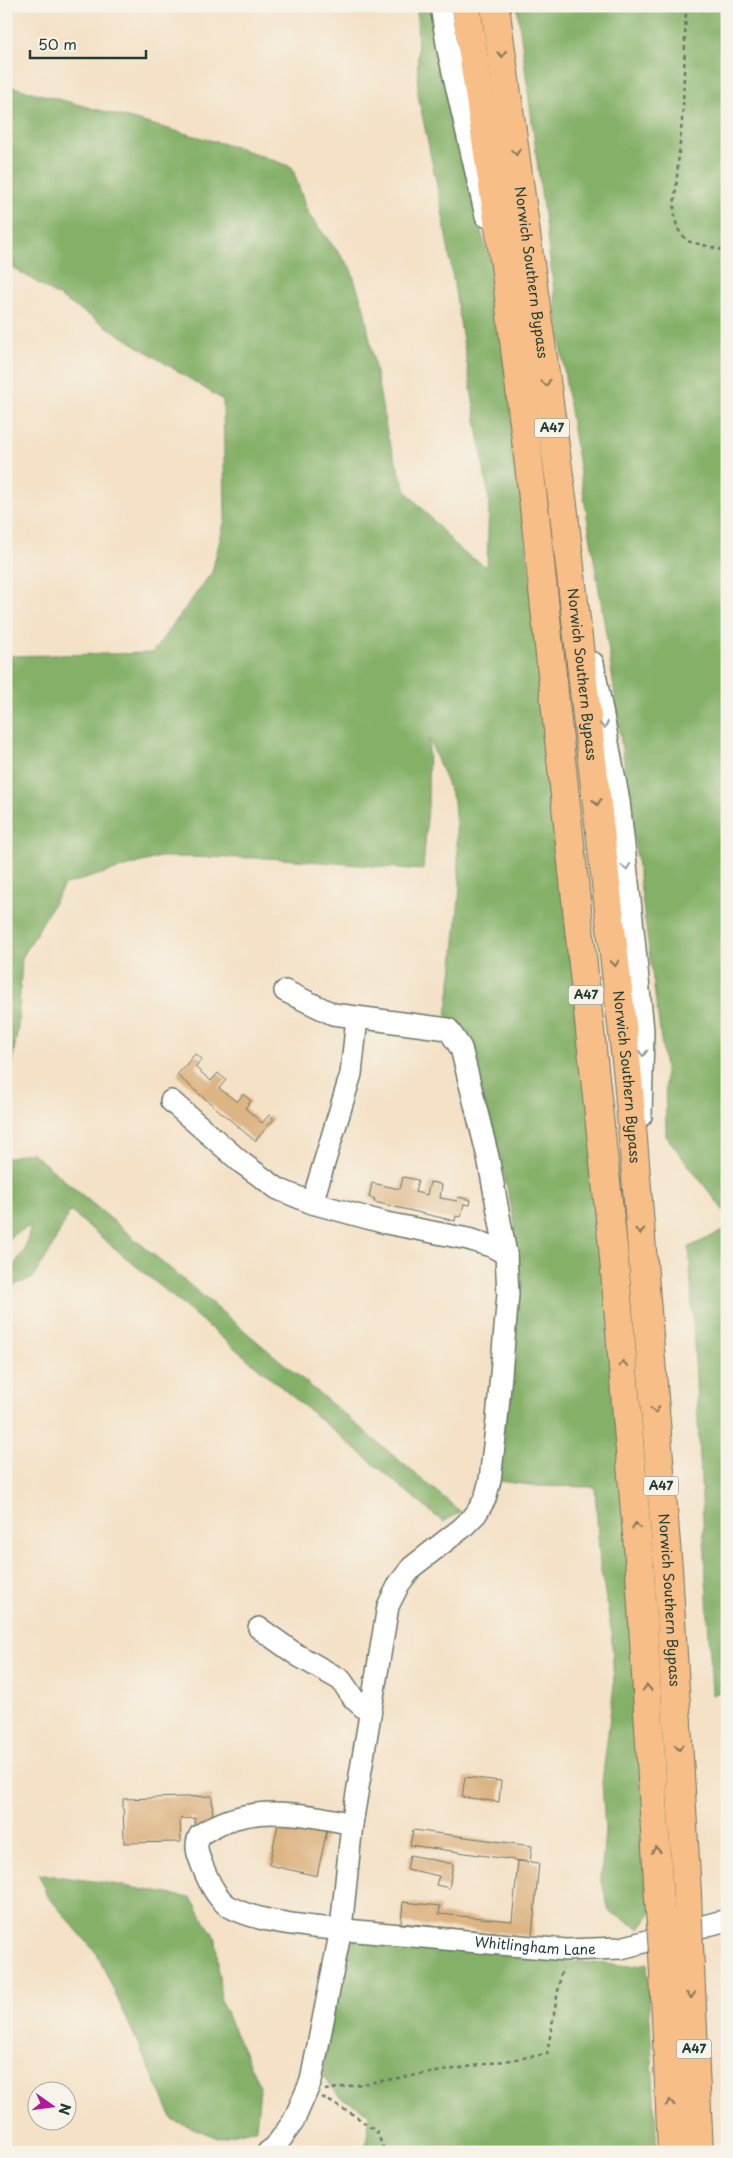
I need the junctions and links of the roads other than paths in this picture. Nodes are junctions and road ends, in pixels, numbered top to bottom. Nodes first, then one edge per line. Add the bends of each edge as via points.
1 (441, 6) edge
2 (466, 6) edge
3 (494, 6) edge
4 (506, 273) junction
5 (285, 991) dead end
6 (357, 1018) junction
7 (171, 1101) dead end
8 (312, 1203) junction
9 (506, 1254) junction
10 (259, 1628) dead end
11 (370, 1713) junction
12 (352, 1824) junction
13 (727, 1920) edge
14 (341, 1929) junction
15 (676, 1949) junction
16 (268, 2152) edge
17 (672, 2152) edge
18 (698, 2152) edge

1 - 4 street via 484,211
2 - 4 highway, Norwich Southern Bypass / A47
3 -> 15 highway, Norwich Southern Bypass / A47, bridge via 563,505 628,1078 668,1570 687,1894
15 -> 4 highway, Norwich Southern Bypass / A47, bridge via 659,1899 640,1572 613,1247
5 - 6 street via 333,1014
6 - 8 street via 351,1074
6 - 9 street via 448,1029 461,1048 488,1157
7 - 8 street via 278,1189
8 - 9 street via 386,1223 468,1238
9 - 11 street via 508,1294 498,1420 485,1499 462,1528 412,1567 399,1584 388,1606
10 - 11 street via 341,1680
11 - 12 street
12 - 14 street
12 - 14 street, Whitlingham Lane via 277,1812 229,1819 200,1835 197,1844 203,1868 228,1906 275,1921
13 - 14 street, Whitlingham Lane via 621,1948 566,1950
14 - 16 street via 310,2094 293,2122
17 -> 15 highway, Norwich Southern Bypass / A47
15 -> 18 highway, Norwich Southern Bypass / A47

